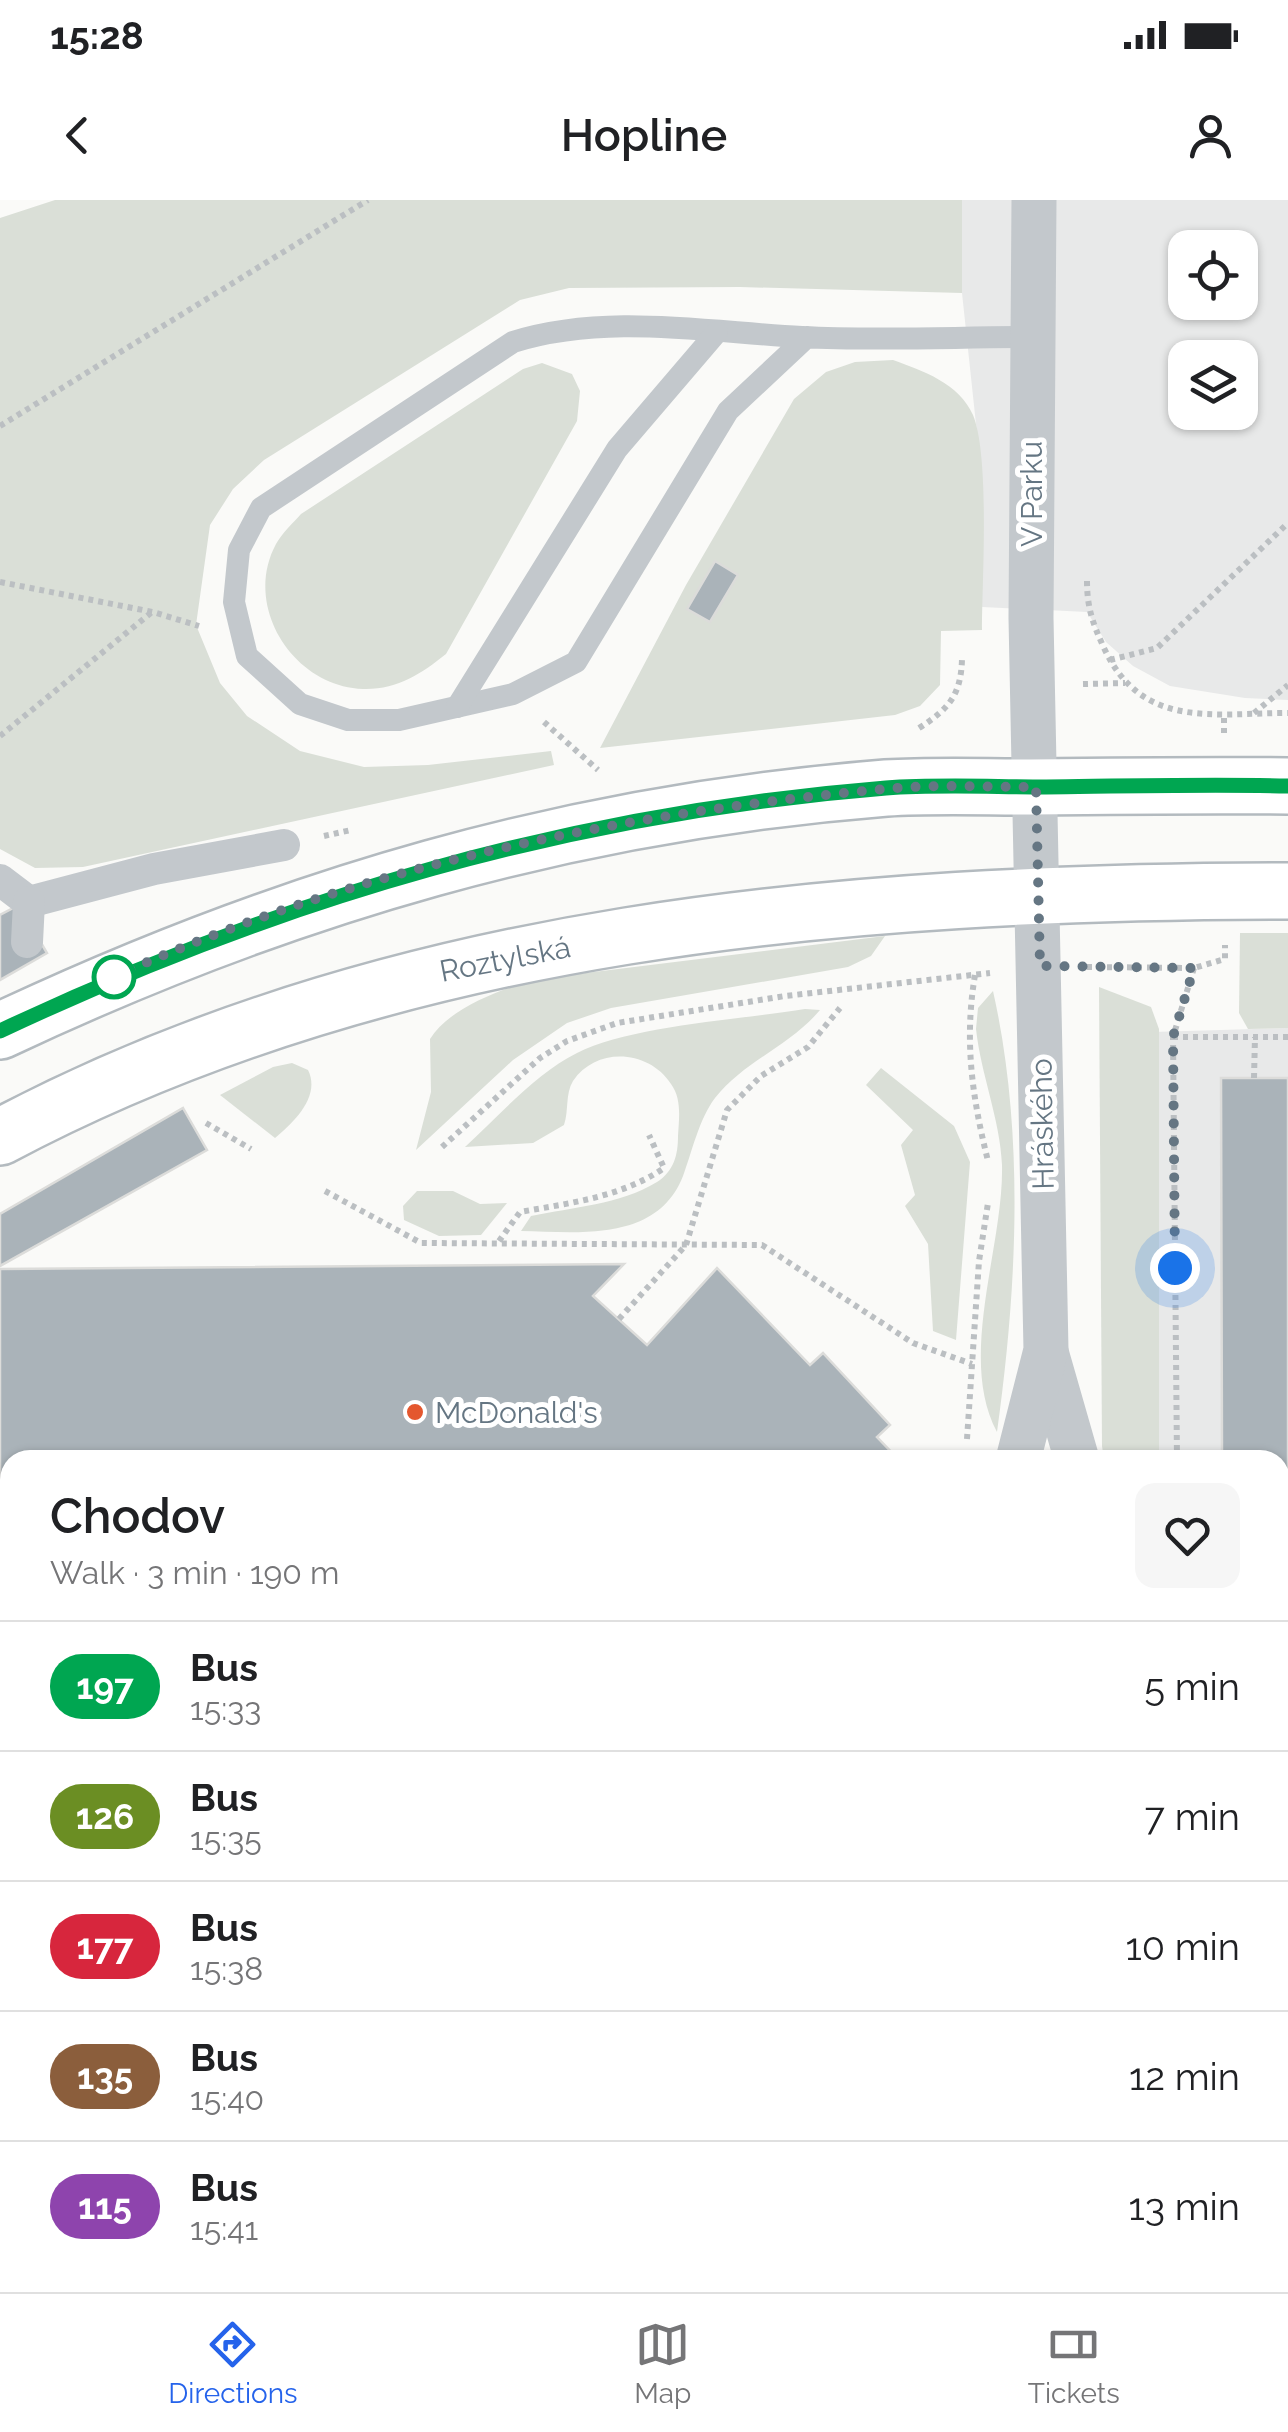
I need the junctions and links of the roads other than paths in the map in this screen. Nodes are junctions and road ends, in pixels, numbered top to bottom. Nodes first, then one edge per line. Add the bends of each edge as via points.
1 (1034, 200) edge
2 (716, 332) junction
3 (808, 338) junction
4 (1032, 338) junction
5 (457, 708) junction
6 (1288, 786) edge
7 (1036, 787) junction
8 (284, 844) dead end
9 (0, 880) edge
10 (1288, 891) edge
11 (1037, 898) junction
12 (29, 902) junction
13 (26, 942) dead end
14 (0, 1031) edge
15 (0, 1137) edge
16 (1046, 1350) junction
17 (1021, 1450) edge
18 (1074, 1450) edge

1 - 4 street, V Parku
2 - 3 lane
2 - 5 lane via 617,449
2 - 5 lane via 600,326 514,342 261,508 239,550 234,602 247,656 300,704 348,720 399,720
3 - 4 lane
3 - 5 lane via 728,411 576,662 513,694
4 - 7 street, V Parku
6 - 7 main road
7 - 11 street
7 - 14 main road via 888,788 635,821 413,870 192,946
8 - 12 street
9 - 12 street
10 - 11 main road, Roztylská
11 - 15 main road, Roztylská via 872,905 660,930 428,974 219,1040 106,1084
11 - 16 street, Hráského
12 - 13 street
16 - 17 street, Hráského
16 - 18 street, Hráského

